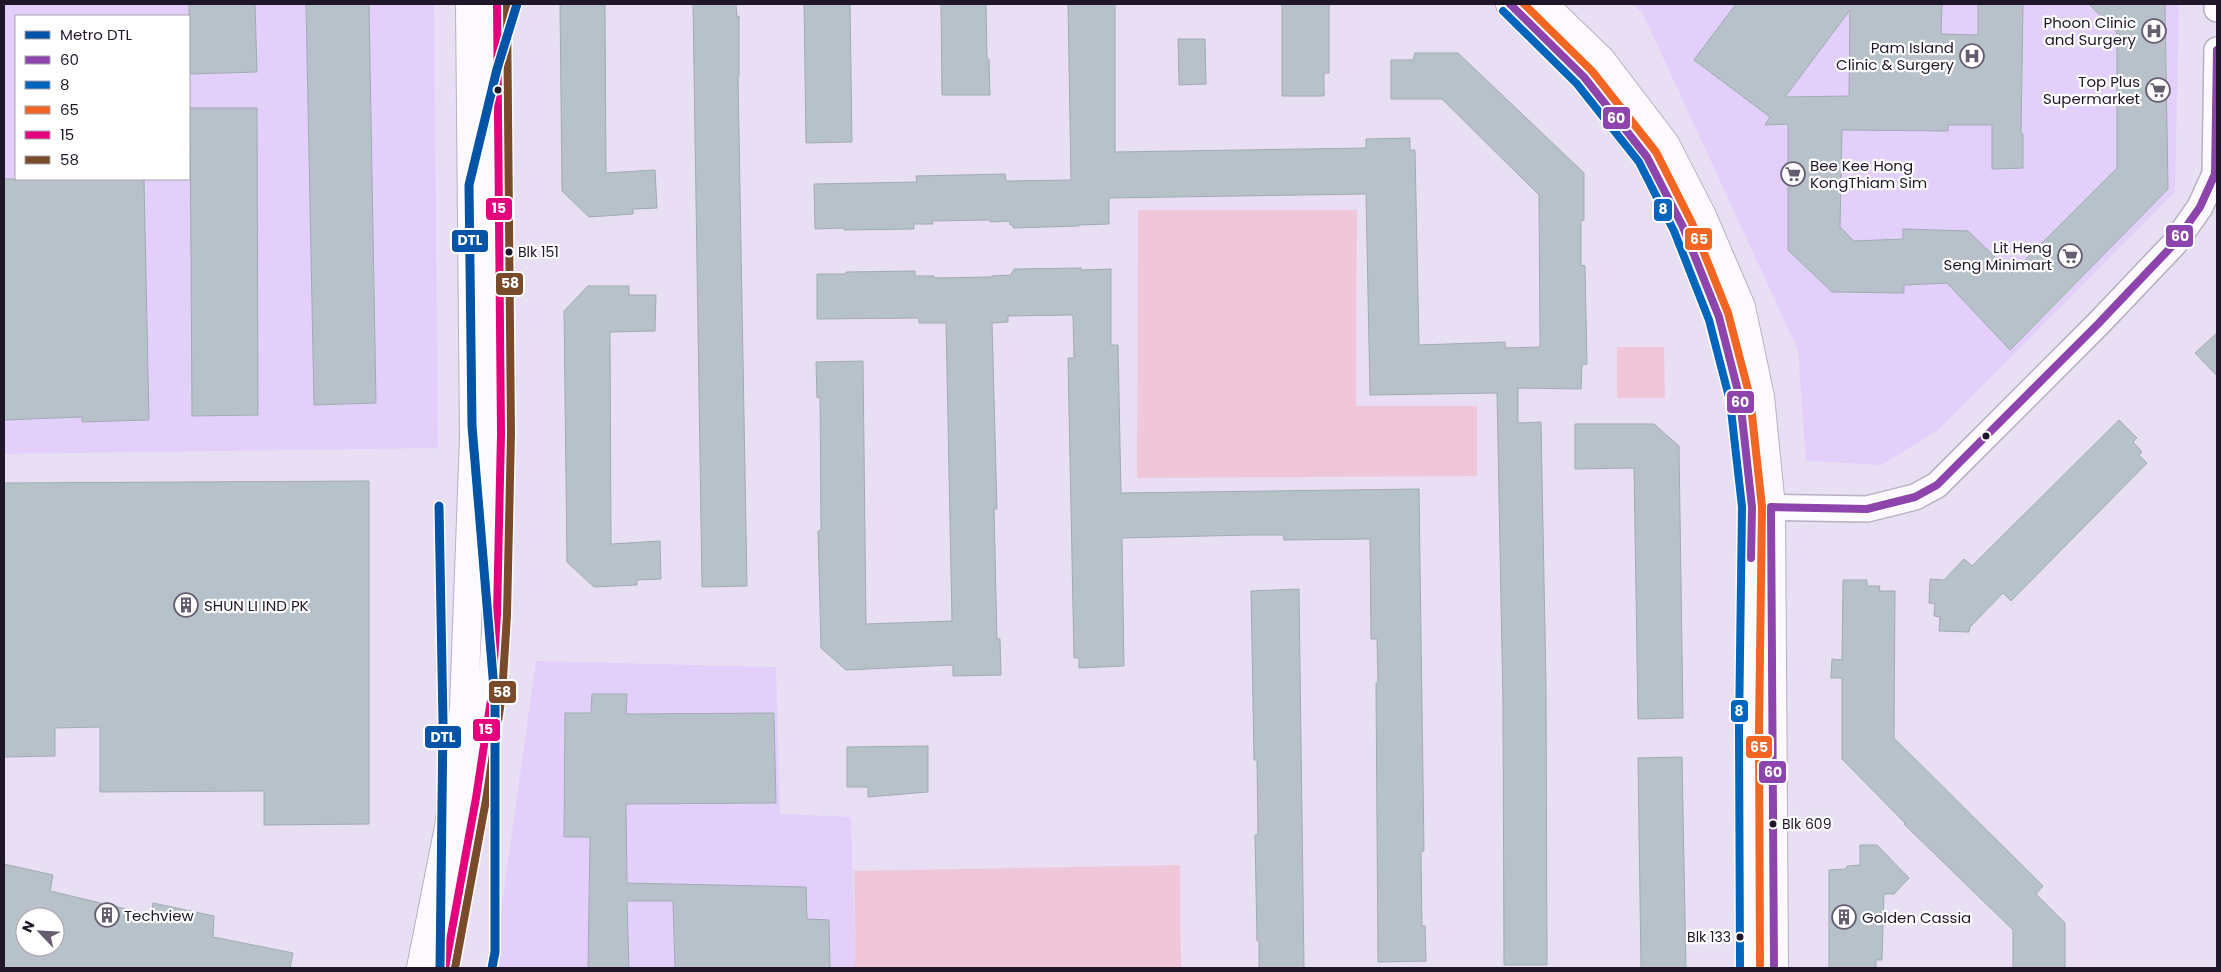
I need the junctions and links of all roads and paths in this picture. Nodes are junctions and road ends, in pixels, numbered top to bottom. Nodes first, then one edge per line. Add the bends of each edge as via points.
1 (470, 4) edge
2 (497, 4) edge
3 (1510, 4) edge
4 (1543, 4) edge
5 (2217, 4) edge
6 (2217, 9) edge
7 (2217, 50) edge
8 (1762, 507) junction
9 (421, 968) edge
10 (445, 968) edge
11 (1750, 968) edge
12 (1774, 968) edge

1 - 9 main road via 474,438 464,706 449,827
2 - 10 main road via 501,434 497,614 491,703
3 - 8 main road via 1584,77 1647,157 1683,227 1719,317
4 - 8 main road via 1601,60 1665,144 1702,216 1741,307 1760,397
5 - 6 street
7 - 8 street via 2215,174 2200,207 2174,244 2098,324 1937,485 1916,497 1867,509
8 - 11 main road via 1749,729
8 - 12 main road

